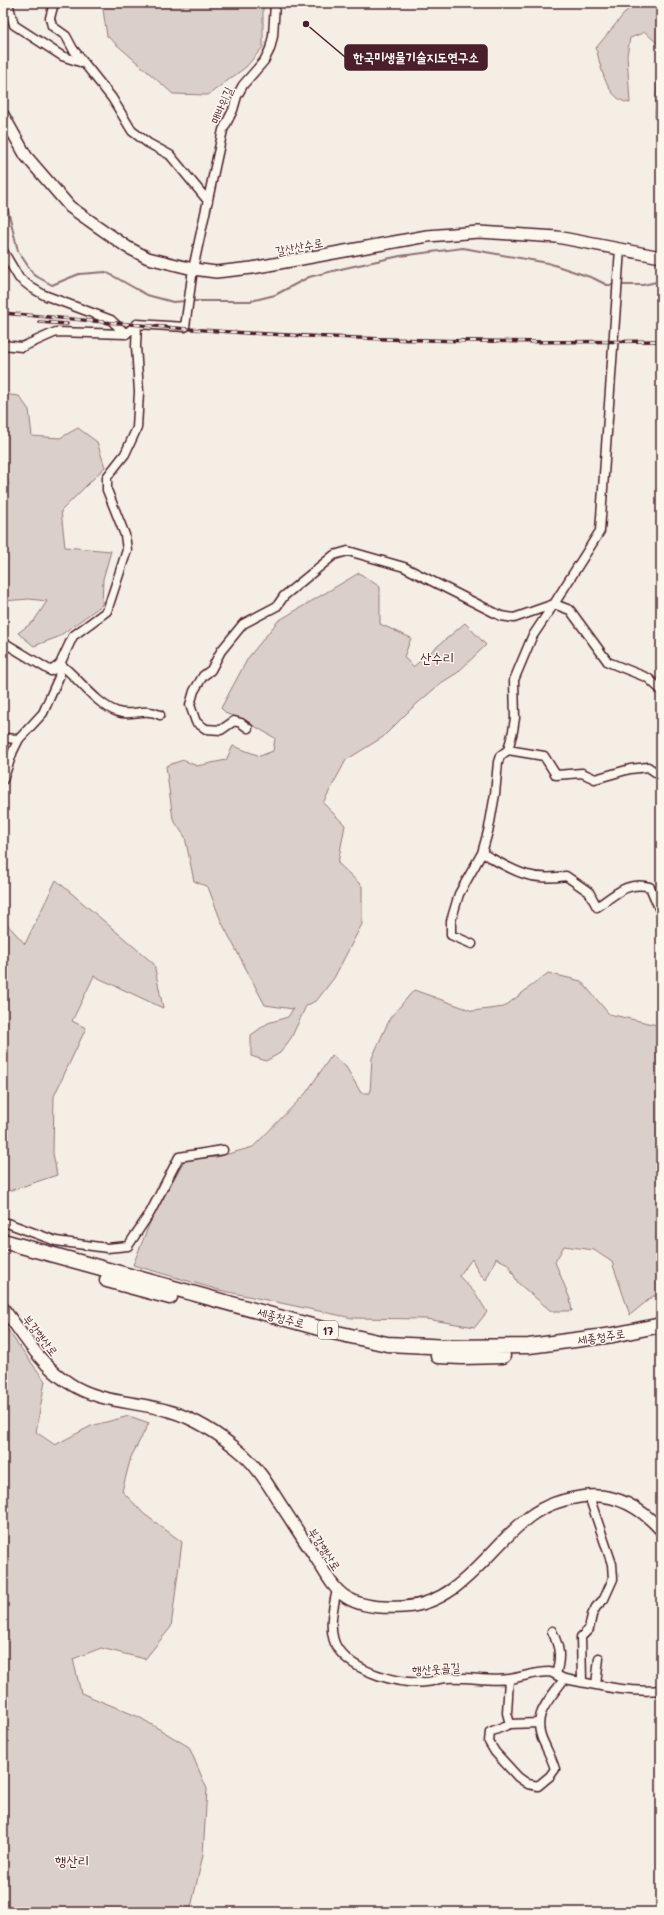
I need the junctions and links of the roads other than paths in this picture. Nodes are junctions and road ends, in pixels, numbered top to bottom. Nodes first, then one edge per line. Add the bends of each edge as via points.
1 (8, 3) edge
2 (54, 3) edge
3 (275, 3) edge
4 (84, 63) junction
5 (3, 115) edge
6 (208, 201) junction
7 (620, 249) junction
8 (3, 251) edge
9 (661, 256) edge
10 (193, 269) junction
11 (137, 324) junction
12 (126, 334) junction
13 (3, 345) edge
14 (554, 604) junction
15 (3, 642) edge
16 (60, 664) junction
17 (661, 690) edge
18 (160, 715) dead end
19 (248, 728) dead end
20 (3, 738) edge
21 (19, 739) junction
22 (508, 750) junction
23 (661, 776) edge
24 (3, 780) edge
25 (482, 853) junction
26 (661, 909) edge
27 (472, 944) dead end
28 (223, 1150) dead end
29 (7, 1223) dead end
30 (3, 1242) edge
31 (3, 1250) edge
32 (3, 1308) edge
33 (661, 1325) edge
34 (661, 1333) edge
35 (589, 1496) junction
36 (661, 1530) edge
37 (337, 1590) junction
38 (552, 1631) dead end
39 (599, 1658) dead end
40 (556, 1675) junction
41 (509, 1679) junction
42 (564, 1679) junction
43 (582, 1681) junction
44 (596, 1685) junction
45 (661, 1690) edge
46 (538, 1723) junction
47 (510, 1724) junction

1 - 4 street via 14,25 62,56
2 - 4 street via 50,18 52,26 66,36
3 - 6 street, 매바위길 via 270,49 264,61 236,96 233,110 223,130
4 - 6 street via 112,98 132,131 170,155
5 - 10 street, 갈산산수로 via 26,156 70,207 127,247 148,258
6 - 10 street, 매바위길
7 - 9 street, 갈산산수로
7 - 10 street, 갈산산수로 via 557,238 479,232 427,236 252,268 216,272
7 - 14 street via 600,531
8 - 12 street via 18,278 32,288 51,298 111,320
10 - 11 street, 매바위길 via 185,327
11 - 12 street
11 - 16 street via 137,428 125,454 107,478 107,490 125,535 127,550 107,611 73,636
12 - 13 street via 56,332 22,347
14 - 17 street via 570,610 608,662 648,678
14 - 19 street via 514,618 501,616 404,567 348,551 334,555 284,596 277,606 242,624 194,691 190,705 196,722 206,729 220,730 234,721
14 - 22 street via 532,637 514,680 515,718
15 - 16 street via 52,671
16 - 18 street via 97,699 115,711 151,711
16 - 21 street via 59,677 43,713
20 - 21 street
21 - 24 street
22 - 23 street via 544,756 556,775 582,773 595,779 630,769 648,767
22 - 25 street via 500,756 498,762 495,794
25 - 26 street via 521,874 540,878 566,876 589,892 597,907 631,885 641,884 650,887
25 - 27 street via 459,894 452,920 451,936
28 - 29 street via 179,1157 150,1213 128,1246 107,1248 56,1241
30 - 33 highway, 세종청주로 / 17 via 337,1333 387,1344 450,1347 529,1346 613,1335
31 - 34 highway, 세종청주로 / 17 via 312,1335 402,1354 462,1357 522,1355
32 - 37 street, 부강행산로 via 51,1370 68,1383 103,1398 168,1411 189,1418 244,1456 266,1480
35 - 36 street, 부강행산로 via 614,1498 629,1505 643,1513
35 - 37 street, 부강행산로 via 559,1502 530,1516 460,1584 430,1602 417,1606 358,1603
35 - 43 street via 612,1564 613,1579 604,1599 592,1615 588,1629 581,1637
37 - 41 street, 행산웃골길 via 332,1624 334,1640 338,1649 353,1663 390,1680 426,1682 445,1678
38 - 40 street via 560,1650
39 - 44 street
40 - 41 street, 행산웃골길 via 549,1672
40 - 42 street, 행산웃골길
41 - 47 street via 507,1714
42 - 43 street, 행산웃골길
42 - 46 street via 543,1709
43 - 44 street, 행산웃골길
44 - 45 street, 행산웃골길 via 621,1690
46 - 47 street
46 - 47 street via 555,1769 538,1786 528,1784 518,1777 489,1742 490,1732

